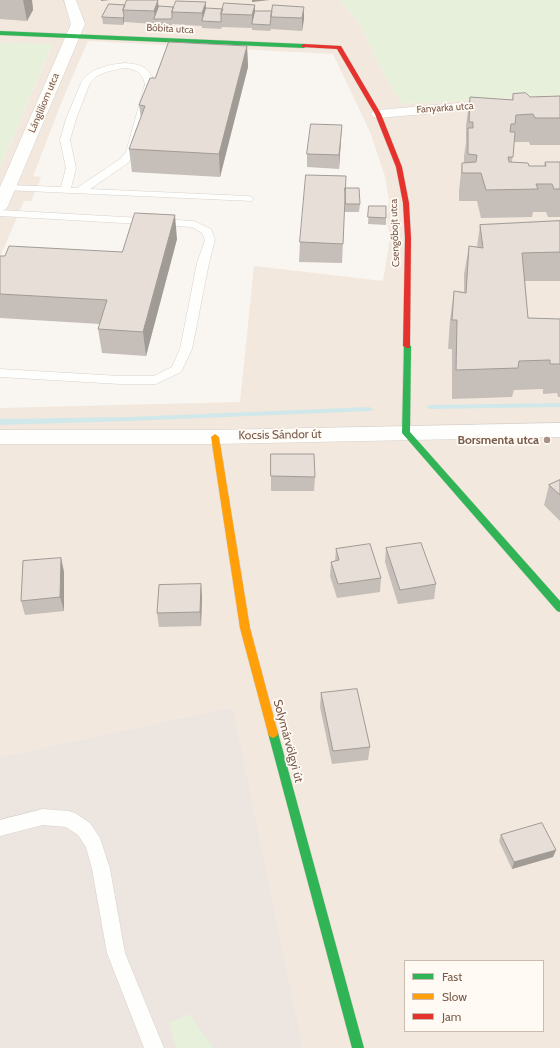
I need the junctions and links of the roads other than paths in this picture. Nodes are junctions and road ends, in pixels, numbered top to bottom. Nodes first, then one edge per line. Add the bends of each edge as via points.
1 (70, 0) edge
2 (0, 33) edge
3 (73, 35) junction
4 (339, 47) joint
5 (560, 104) edge
6 (378, 114) junction
7 (8, 188) junction
8 (66, 190) junction
9 (80, 191) junction
10 (248, 199) dead end
11 (0, 206) edge
12 (0, 213) edge
13 (0, 373) edge
14 (560, 430) edge
15 (406, 433) junction
16 (0, 436) edge
17 (215, 437) junction
18 (560, 608) edge
19 (0, 828) edge
20 (154, 1048) edge
21 (358, 1048) edge

1 - 3 street, Lángliliom utca via 78,24
2 - 3 street, Bóbita utca
3 - 4 street, Bóbita utca
3 - 7 street, Lángliliom utca
4 - 6 street, Csengőbojt utca
5 - 6 street, Fanyarka utca via 471,106
6 - 15 street, Csengőbojt utca via 399,167 406,203
7 - 8 lane
7 - 11 street, Lángliliom utca
8 - 9 lane
8 - 9 lane via 71,175 65,140 86,81 98,71 114,65 130,66 140,70 150,78 150,84 131,152 124,161
9 - 10 lane
12 - 13 lane via 194,224 207,231 210,240 186,349 177,369 156,380
14 - 15 street, Kocsis Sándor út
15 - 17 street, Kocsis Sándor út
15 - 18 street
16 - 17 street, Kocsis Sándor út
17 - 21 street, Solymárvölgyi út via 245,628
19 - 20 lane via 42,817 69,819 84,829 94,844 101,870 116,952

